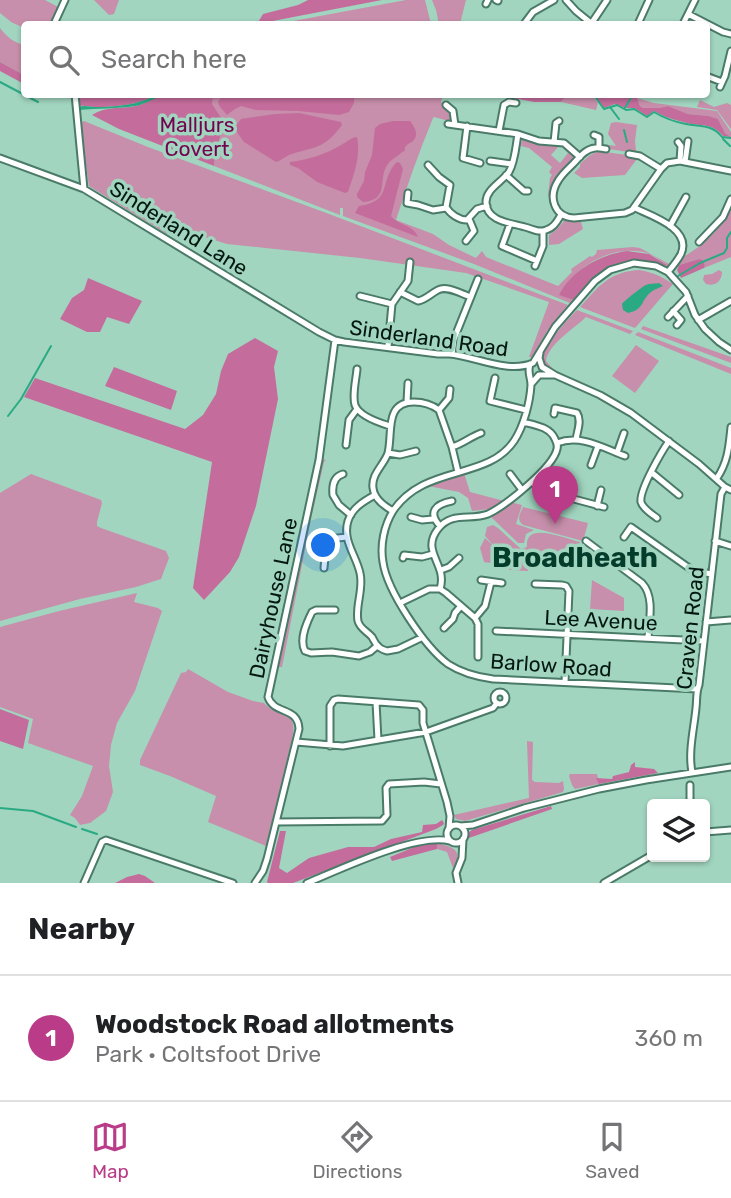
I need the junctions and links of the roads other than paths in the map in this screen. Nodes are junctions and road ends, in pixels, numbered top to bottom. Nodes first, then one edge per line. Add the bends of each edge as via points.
1 (65, 0) edge
2 (554, 0) edge
3 (566, 0) edge
4 (607, 0) edge
5 (649, 0) edge
6 (695, 0) edge
7 (688, 14) junction
8 (55, 21) edge
9 (526, 21) edge
10 (588, 21) edge
11 (594, 21) edge
12 (642, 21) edge
13 (684, 21) edge
14 (702, 21) edge
15 (710, 25) edge
16 (731, 34) edge
17 (731, 51) edge
18 (710, 78) edge
19 (75, 98) edge
20 (516, 103) dead end
21 (451, 106) dead end
22 (559, 121) dead end
23 (467, 126) junction
24 (499, 131) junction
25 (518, 134) junction
26 (594, 135) dead end
27 (688, 141) dead end
28 (552, 142) junction
29 (678, 142) dead end
30 (639, 147) dead end
31 (629, 154) dead end
32 (637, 155) junction
33 (580, 157) junction
34 (0, 158) edge
35 (490, 161) dead end
36 (682, 161) junction
37 (480, 163) dead end
38 (512, 164) junction
39 (428, 165) dead end
40 (661, 169) junction
41 (731, 171) edge
42 (506, 175) junction
43 (84, 189) junction
44 (528, 191) dead end
45 (408, 193) dead end
46 (687, 197) dead end
47 (731, 199) edge
48 (487, 206) junction
49 (446, 208) junction
50 (635, 208) junction
51 (561, 215) junction
52 (469, 219) junction
53 (509, 224) junction
54 (670, 226) junction
55 (543, 231) junction
56 (701, 238) dead end
57 (466, 241) dead end
58 (410, 262) dead end
59 (668, 272) junction
60 (478, 279) dead end
61 (402, 289) junction
62 (360, 296) dead end
63 (688, 296) junction
64 (471, 297) junction
65 (731, 301) edge
66 (392, 304) junction
67 (673, 311) junction
68 (668, 317) dead end
69 (698, 320) junction
70 (677, 326) dead end
71 (335, 340) junction
72 (388, 347) junction
73 (731, 350) edge
74 (541, 351) junction
75 (452, 354) junction
76 (541, 366) junction
77 (530, 368) junction
78 (357, 369) dead end
79 (539, 375) junction
80 (555, 375) junction
81 (356, 377) junction
82 (365, 378) dead end
83 (495, 378) dead end
84 (408, 383) dead end
85 (531, 386) junction
86 (450, 390) dead end
87 (407, 402) junction
88 (357, 408) junction
89 (439, 410) junction
90 (526, 410) junction
91 (554, 414) dead end
92 (523, 422) junction
93 (390, 426) junction
94 (731, 427) edge
95 (481, 433) dead end
96 (624, 433) dead end
97 (576, 440) junction
98 (669, 441) junction
99 (557, 443) junction
100 (346, 445) dead end
101 (597, 446) junction
102 (452, 447) junction
103 (416, 451) dead end
104 (388, 453) junction
105 (617, 453) junction
106 (625, 456) dead end
107 (591, 465) dead end
108 (458, 472) junction
109 (651, 472) junction
110 (343, 474) dead end
111 (510, 474) dead end
112 (717, 478) junction
113 (532, 482) junction
114 (728, 488) edge
115 (522, 490) junction
116 (601, 490) dead end
117 (374, 495) junction
118 (679, 495) dead end
119 (452, 501) dead end
120 (393, 512) junction
121 (351, 514) junction
122 (411, 517) dead end
123 (657, 518) dead end
124 (433, 519) junction
125 (440, 526) junction
126 (347, 537) junction
127 (624, 537) dead end
128 (586, 541) dead end
129 (715, 541) junction
130 (731, 546) edge
131 (433, 554) junction
132 (403, 558) dead end
133 (459, 558) dead end
134 (324, 568) dead end
135 (441, 570) junction
136 (712, 574) junction
137 (481, 580) dead end
138 (491, 582) junction
139 (502, 583) dead end
140 (535, 583) dead end
141 (440, 589) junction
142 (400, 603) junction
143 (310, 605) dead end
144 (461, 606) junction
145 (335, 610) dead end
146 (312, 612) junction
147 (475, 618) junction
148 (731, 620) edge
149 (706, 622) junction
150 (443, 627) dead end
151 (496, 631) dead end
152 (568, 634) junction
153 (421, 638) junction
154 (648, 638) junction
155 (704, 641) junction
156 (377, 646) junction
157 (478, 657) dead end
158 (565, 682) junction
159 (697, 689) junction
160 (376, 702) junction
161 (497, 703) dead end
162 (426, 732) junction
163 (378, 740) junction
164 (296, 742) junction
165 (330, 746) junction
166 (731, 767) edge
167 (692, 772) junction
168 (442, 784) junction
169 (690, 785) dead end
170 (690, 799) edge
171 (450, 816) junction
172 (276, 822) junction
173 (473, 825) junction
174 (458, 826) junction
175 (448, 829) junction
176 (731, 830) edge
177 (710, 832) edge
178 (464, 837) junction
179 (436, 839) junction
180 (452, 842) junction
181 (462, 853) junction
182 (647, 858) edge
183 (262, 871) junction
184 (83, 883) edge
185 (233, 883) edge
186 (255, 883) edge
187 (263, 883) edge
188 (307, 883) edge
189 (458, 883) edge
190 (604, 883) edge

1 - 8 street
2 - 9 street
3 - 10 street
4 - 11 street
5 - 12 street
6 - 7 street
7 - 13 street
7 - 14 street
15 - 16 street
17 - 18 street via 721,84
19 - 43 street
20 - 24 street via 504,105
21 - 23 street via 452,124
22 - 28 street
23 - 24 street
23 - 37 street via 463,158
24 - 25 street
25 - 28 street
25 - 38 street
26 - 33 street via 603,149 587,150
27 - 36 street
28 - 33 street via 564,143
29 - 36 street
30 - 32 street
31 - 32 street
32 - 40 street
33 - 51 street via 555,187 553,202
34 - 43 street, Sinderland Lane
35 - 38 street
36 - 40 street
36 - 41 street
38 - 42 street
39 - 49 street via 450,185
40 - 50 street
42 - 44 street
42 - 48 street via 489,193
43 - 71 street, Sinderland Lane
45 - 49 street via 407,203 433,211
46 - 54 street
47 - 56 street via 723,217
48 - 52 street
48 - 53 street via 494,217
49 - 52 street
50 - 51 street via 574,218
50 - 54 street
51 - 55 street
52 - 57 street via 474,231
53 - 55 street
53 - 55 street via 502,246 536,263 544,244
54 - 59 street via 681,235 683,246
58 - 61 street
59 - 63 street
59 - 74 street via 640,263 603,274 564,316
60 - 64 street
61 - 64 street via 414,300 447,288
61 - 66 street
62 - 66 street
63 - 67 street
63 - 69 street
64 - 75 street
65 - 69 street
66 - 72 street
67 - 68 street
67 - 70 street via 681,320
69 - 73 street
71 - 72 street, Sinderland Road
71 - 164 street, Dairyhouse Lane via 319,460 268,696 272,705 297,718
72 - 75 street, Sinderland Road
74 - 76 street
74 - 77 street
75 - 77 street, Sinderland Road
76 - 77 street, Sinderland Road
76 - 79 street
76 - 80 street, Sinderland Road
77 - 79 street, Sinderland Road via 533,376
77 - 85 street, Barlow Road
78 - 81 street
79 - 80 street, Sinderland Road
79 - 85 street, Barlow Road
80 - 98 street, Sinderland Road via 620,406
81 - 82 street
81 - 88 street
83 - 90 street via 490,401
84 - 87 street
85 - 90 street, Barlow Road
86 - 89 street
87 - 89 street via 427,403
87 - 93 street via 398,405
88 - 93 street
88 - 100 street via 349,420
89 - 102 street
90 - 92 street, Barlow Road
91 - 97 street via 555,408 577,413
92 - 99 street via 547,429
92 - 108 street, Barlow Road via 506,452
93 - 104 street
94 - 112 street via 727,460
95 - 102 street
96 - 105 street
97 - 99 street
97 - 101 street
98 - 109 street
98 - 112 street, Sinderland Road
99 - 113 street via 555,454
101 - 105 street
101 - 107 street
102 - 108 street
103 - 104 street
104 - 117 street via 374,478
105 - 106 street
108 - 120 street, Barlow Road via 415,489
109 - 118 street
109 - 123 street via 641,503
110 - 121 street via 334,482 333,495
111 - 115 street
112 - 114 street, Sinderland Road
113 - 115 street
113 - 116 street via 545,493 601,507
114 - 129 street, Craven Road via 721,494
115 - 125 street via 483,516 456,517
117 - 120 street
117 - 121 street
119 - 124 street via 438,506
120 - 142 street, Barlow Road via 382,542 383,563
121 - 126 street
122 - 124 street
124 - 125 street
125 - 131 street via 433,538
126 - 134 street via 326,537
126 - 156 street via 361,576 359,625
127 - 136 street via 632,527 692,570
128 - 154 street via 648,591
129 - 130 street
129 - 136 street, Craven Road
131 - 132 street
131 - 135 street
133 - 135 street
135 - 141 street
136 - 149 street, Craven Road
137 - 138 street
138 - 139 street
138 - 147 street via 485,606
140 - 152 street via 567,588
141 - 142 street via 429,589
141 - 144 street
142 - 153 street, Barlow Road
143 - 146 street
144 - 147 street
144 - 150 street
145 - 146 street
146 - 156 street via 302,640 306,651 359,656
147 - 157 street
148 - 149 street
149 - 155 street, Craven Road
151 - 152 street, Lee Avenue
152 - 154 street, Lee Avenue
152 - 158 street
153 - 156 street via 392,651
153 - 158 street, Barlow Road via 448,663 473,675
154 - 155 street, Lee Avenue
155 - 159 street, Craven Road
158 - 159 street, Barlow Road
159 - 167 street, Craven Road
160 - 162 street via 419,705
160 - 163 street
160 - 165 street via 334,700
161 - 162 street
162 - 163 street
162 - 168 street
163 - 165 street
164 - 165 street
164 - 172 street
166 - 167 street
167 - 173 street via 586,792
168 - 171 street
168 - 172 street via 389,784 387,815 382,821
169 - 170 street
171 - 174 street
171 - 175 street
172 - 183 street
173 - 174 street
173 - 178 street
174 - 175 street
174 - 178 street
175 - 179 street
175 - 180 street
176 - 177 street
178 - 180 street via 459,843
178 - 181 street
179 - 180 street
179 - 188 street via 412,843
180 - 181 street
181 - 189 street
182 - 190 street
183 - 186 street
183 - 187 street
184 - 185 street via 106,840

